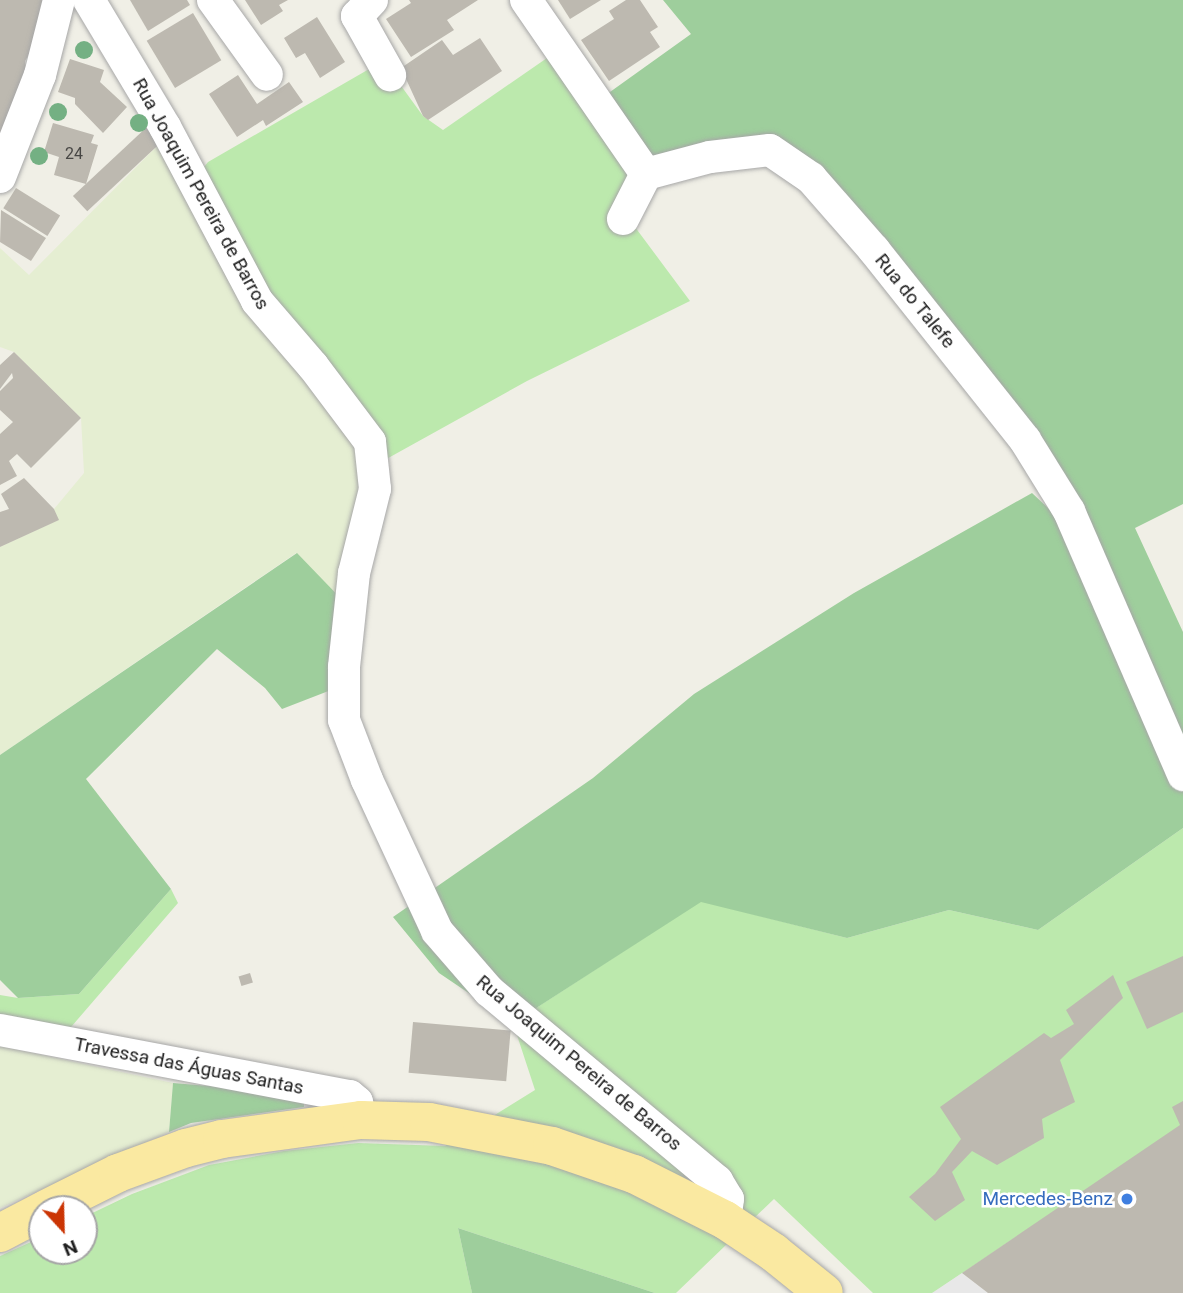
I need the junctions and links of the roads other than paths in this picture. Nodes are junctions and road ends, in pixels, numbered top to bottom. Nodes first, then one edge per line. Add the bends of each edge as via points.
1 (59, 0) edge
2 (89, 0) edge
3 (213, 0) edge
4 (372, 0) edge
5 (526, 0) edge
6 (267, 75) dead end
7 (390, 75) dead end
8 (646, 174) junction
9 (0, 177) edge
10 (623, 219) dead end
11 (1183, 775) edge
12 (0, 1030) edge
13 (361, 1120) junction
14 (74, 1195) edge
15 (28, 1218) edge
16 (725, 1220) junction
17 (0, 1233) edge
18 (824, 1293) edge

1 - 9 street via 40,75
2 - 16 street, Rua Joaquim Pereira de Barros via 165,127 257,301 370,442 376,489 354,572 344,667 344,720 436,931 489,991 717,1181 728,1199
3 - 6 street
4 - 7 street via 357,16
5 - 8 street
8 - 10 street
8 - 11 street, Rua do Talefe via 710,157 770,150 811,178 1025,440 1069,511
12 - 13 street, Travessa das Águas Santas via 350,1096 358,1102
13 - 14 main road via 254,1133 186,1148
13 - 16 main road via 429,1122 552,1146 634,1174
15 - 17 main road
16 - 18 main road via 773,1251

